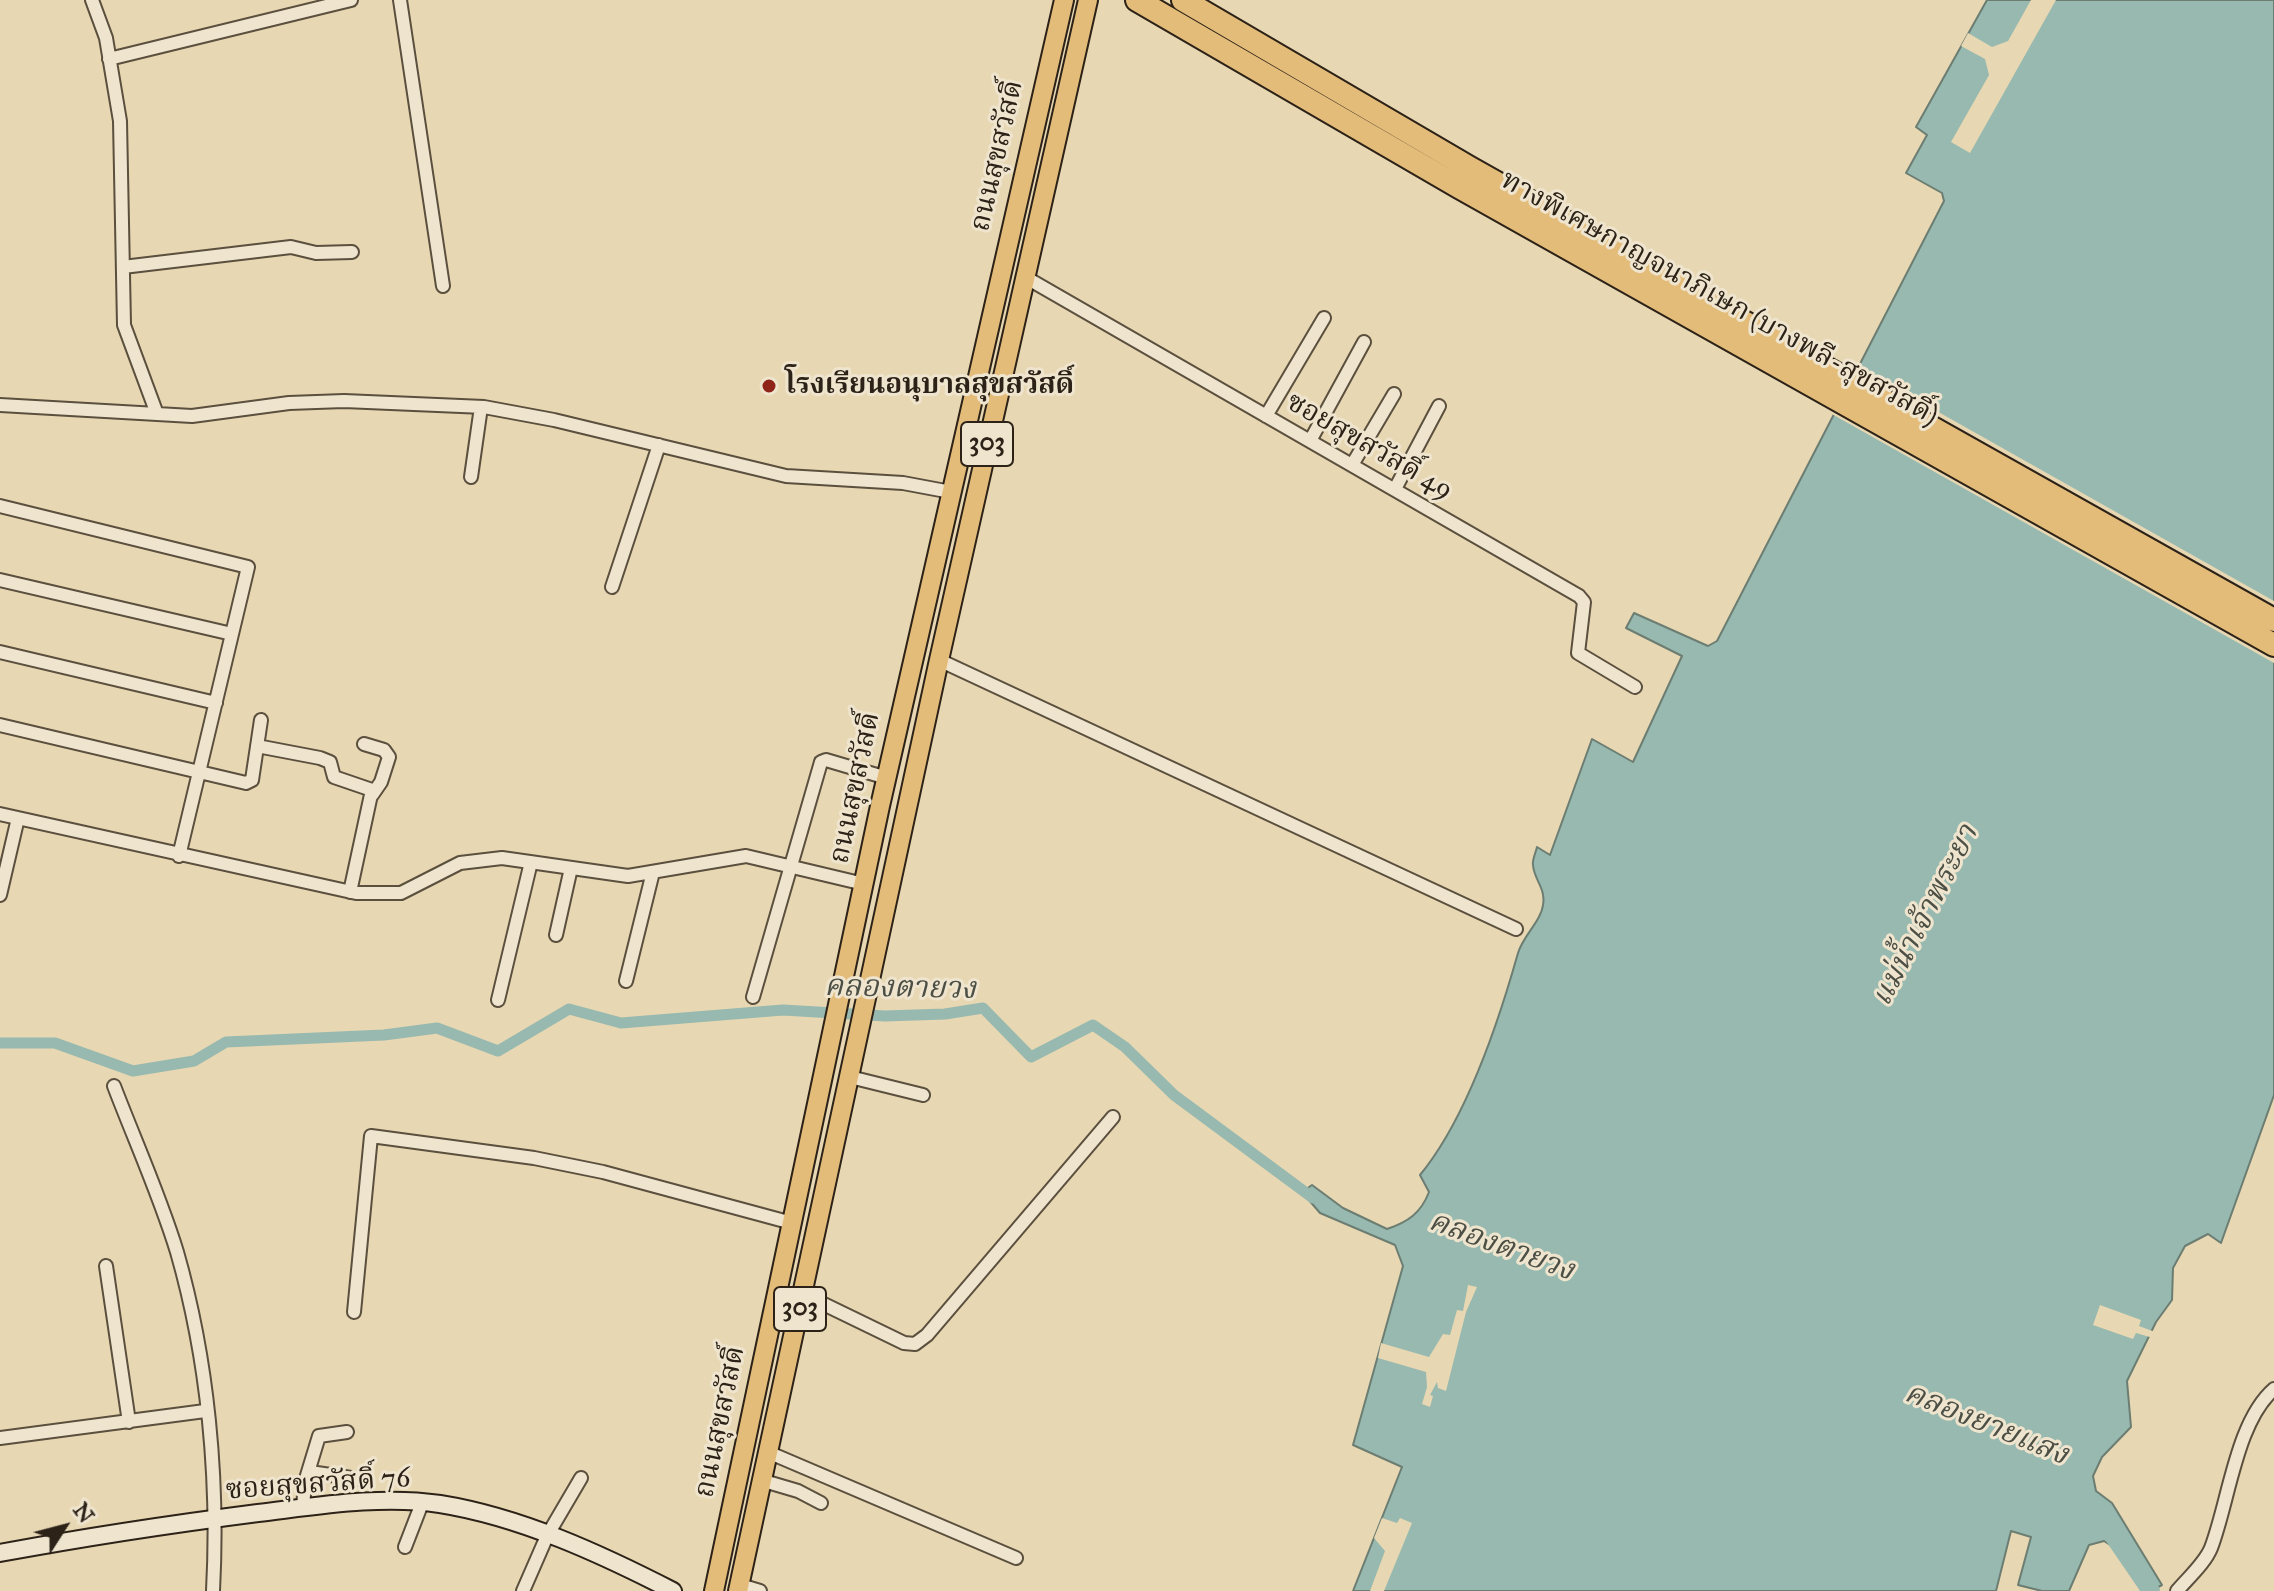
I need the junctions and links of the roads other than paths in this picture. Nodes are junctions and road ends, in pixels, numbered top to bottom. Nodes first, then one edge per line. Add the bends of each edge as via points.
1 (92, 0) edge
2 (351, 0) edge
3 (400, 0) edge
4 (1064, 0) edge
5 (1088, 0) edge
6 (1137, 0) edge
7 (1183, 0) edge
8 (109, 59) junction
9 (352, 252) dead end
10 (123, 267) junction
11 (1025, 277) junction
12 (443, 286) dead end
13 (1324, 318) dead end
14 (1364, 342) dead end
15 (1394, 394) dead end
16 (0, 405) edge
17 (1439, 406) dead end
18 (481, 407) junction
19 (157, 414) junction
20 (1266, 416) junction
21 (1310, 441) junction
22 (659, 445) junction
23 (1352, 465) junction
24 (471, 477) dead end
25 (1395, 489) junction
26 (951, 492) junction
27 (0, 506) edge
28 (0, 580) edge
29 (612, 587) dead end
30 (2274, 620) edge
31 (232, 634) junction
32 (2274, 645) edge
33 (0, 652) edge
34 (939, 660) junction
35 (1635, 687) dead end
36 (216, 703) junction
37 (261, 720) dead end
38 (0, 725) edge
39 (364, 744) dead end
40 (257, 746) junction
41 (201, 771) junction
42 (887, 778) junction
43 (372, 795) junction
44 (0, 814) edge
45 (18, 818) junction
46 (179, 856) junction
47 (531, 862) junction
48 (790, 867) junction
49 (571, 868) junction
50 (653, 872) junction
51 (864, 884) junction
52 (890, 889) junction
53 (350, 892) junction
54 (0, 895) edge
55 (1516, 929) dead end
56 (556, 935) dead end
57 (626, 981) dead end
58 (753, 997) dead end
59 (498, 1000) dead end
60 (850, 1077) junction
61 (114, 1086) dead end
62 (923, 1095) dead end
63 (1113, 1117) dead end
64 (792, 1223) junction
65 (106, 1266) dead end
66 (803, 1294) junction
67 (354, 1312) dead end
68 (2274, 1389) edge
69 (205, 1411) junction
70 (129, 1422) junction
71 (347, 1432) dead end
72 (0, 1438) edge
73 (770, 1453) junction
74 (310, 1472) junction
75 (581, 1478) dead end
76 (358, 1479) dead end
77 (764, 1481) junction
78 (422, 1503) junction
79 (821, 1503) dead end
80 (303, 1508) junction
81 (217, 1518) junction
82 (547, 1536) junction
83 (405, 1547) dead end
84 (0, 1553) edge
85 (1016, 1558) dead end
86 (739, 1588) edge
87 (213, 1591) edge
88 (523, 1591) edge
89 (673, 1591) edge
90 (714, 1591) edge
91 (760, 1591) edge
92 (2177, 1591) edge

1 - 8 street
2 - 8 street
3 - 12 street
4 - 26 main road, ถนนสุขสวัสดิ์ / 303
5 - 11 main road, ถนนสุขสวัสดิ์ / 303
6 - 32 highway, ทางพิเศษกาญจนาภิเษก (บางพลี-สุขสวัสดิ์)
7 - 30 highway, ทางพิเศษกาญจนาภิเษก (บางพลี-สุขสวัสดิ์) via 1470,168
8 - 10 street via 122,139
9 - 10 street via 291,247
10 - 19 street via 124,325
11 - 20 street, ซอยสุขสวัสดิ์ 49
11 - 34 main road, ถนนสุขสวัสดิ์ / 303
13 - 20 street
14 - 21 street
15 - 23 street
16 - 19 street
17 - 25 street
18 - 19 street via 344,401 192,416
18 - 22 street
18 - 24 street
20 - 21 street, ซอยสุขสวัสดิ์ 49
21 - 23 street, ซอยสุขสวัสดิ์ 49
22 - 26 street via 786,476 903,483
22 - 29 street
23 - 25 street, ซอยสุขสวัสดิ์ 49
25 - 35 street, ซอยสุขสวัสดิ์ 49 via 1579,596 1584,602 1578,653
26 - 42 main road, ถนนสุขสวัสดิ์ / 303
27 - 31 street via 245,565 249,572
28 - 31 street
31 - 36 street
33 - 36 street
34 - 52 main road, ถนนสุขสวัสดิ์ / 303
34 - 55 street
36 - 41 street
37 - 40 street
38 - 41 street
39 - 43 street via 389,757
40 - 41 street via 249,783
40 - 43 street via 330,762 334,777 368,787
41 - 46 street
42 - 48 street via 821,762
42 - 51 main road, ถนนสุขสวัสดิ์ / 303
43 - 53 street
44 - 45 street
45 - 46 street
45 - 54 street
46 - 53 street
47 - 49 street
47 - 53 street via 479,859 443,869 401,893
47 - 59 street
48 - 50 street via 735,856
48 - 51 street
48 - 58 street
49 - 50 street via 628,876
49 - 56 street
50 - 57 street
51 - 52 main road
51 - 64 main road, ถนนสุขสวัสดิ์ / 303
52 - 60 main road, ถนนสุขสวัสดิ์ / 303
60 - 62 street
60 - 66 main road, ถนนสุขสวัสดิ์ / 303
61 - 69 street via 176,1250 192,1311
63 - 66 street via 915,1344
64 - 67 street via 603,1172 371,1136
64 - 90 main road, ถนนสุขสวัสดิ์ / 303
65 - 70 street
66 - 73 main road, ถนนสุขสวัสดิ์ / 303
68 - 92 street via 2261,1400 2242,1444 2210,1551
69 - 70 street
69 - 81 street
70 - 72 street
71 - 74 street via 319,1436
73 - 77 main road, ถนนสุขสวัสดิ์ / 303
73 - 85 street
74 - 76 street
74 - 80 street
75 - 82 street
77 - 79 street
77 - 86 main road, ถนนสุขสวัสดิ์ / 303
78 - 80 street, ซอยสุขสวัสดิ์ 76
78 - 82 street, ซอยสุขสวัสดิ์ 76 via 473,1510
78 - 83 street
80 - 81 street, ซอยสุขสวัสดิ์ 76
81 - 84 street, ซอยสุขสวัสดิ์ 76
81 - 87 street
82 - 88 street
82 - 89 street, ซอยสุขสวัสดิ์ 76
86 - 91 street

